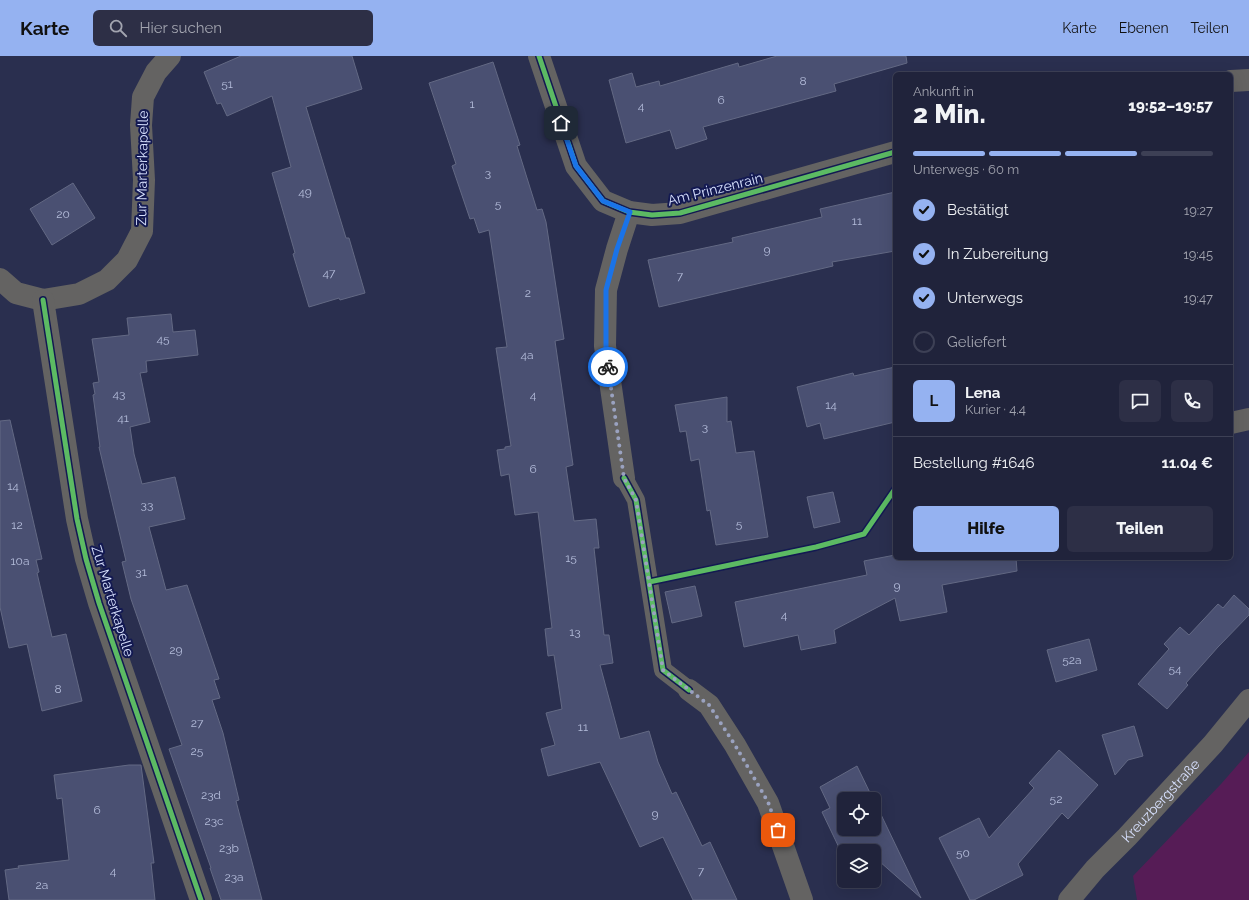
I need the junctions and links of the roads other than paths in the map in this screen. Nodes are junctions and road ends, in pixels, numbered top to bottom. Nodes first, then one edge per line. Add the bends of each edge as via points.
1 (170, 56) edge
2 (539, 56) edge
3 (1249, 80) edge
4 (1233, 81) edge
5 (893, 153) edge
6 (630, 212) junction
7 (0, 279) edge
8 (43, 300) junction
9 (1249, 419) edge
10 (1233, 423) edge
11 (624, 478) joint
12 (689, 690) joint
13 (1249, 700) edge
14 (201, 900) edge
15 (802, 900) edge
16 (1069, 900) edge

1 - 8 street, Zur Marterkapelle via 156,72 143,97 142,231 127,260 107,280 79,294
2 - 6 street, Am Prinzenrain via 576,166 603,201
3 - 4 street
5 - 6 street, Am Prinzenrain via 680,213 652,215
6 - 11 street via 606,290 606,346
7 - 8 street, Zur Marterkapelle via 16,293
8 - 14 street, Zur Marterkapelle via 77,519 86,559 101,610
9 - 10 street
11 - 12 lane via 636,500 663,670
12 - 15 street via 709,705 768,802
13 - 16 street, Kreuzbergstraße via 1213,744

